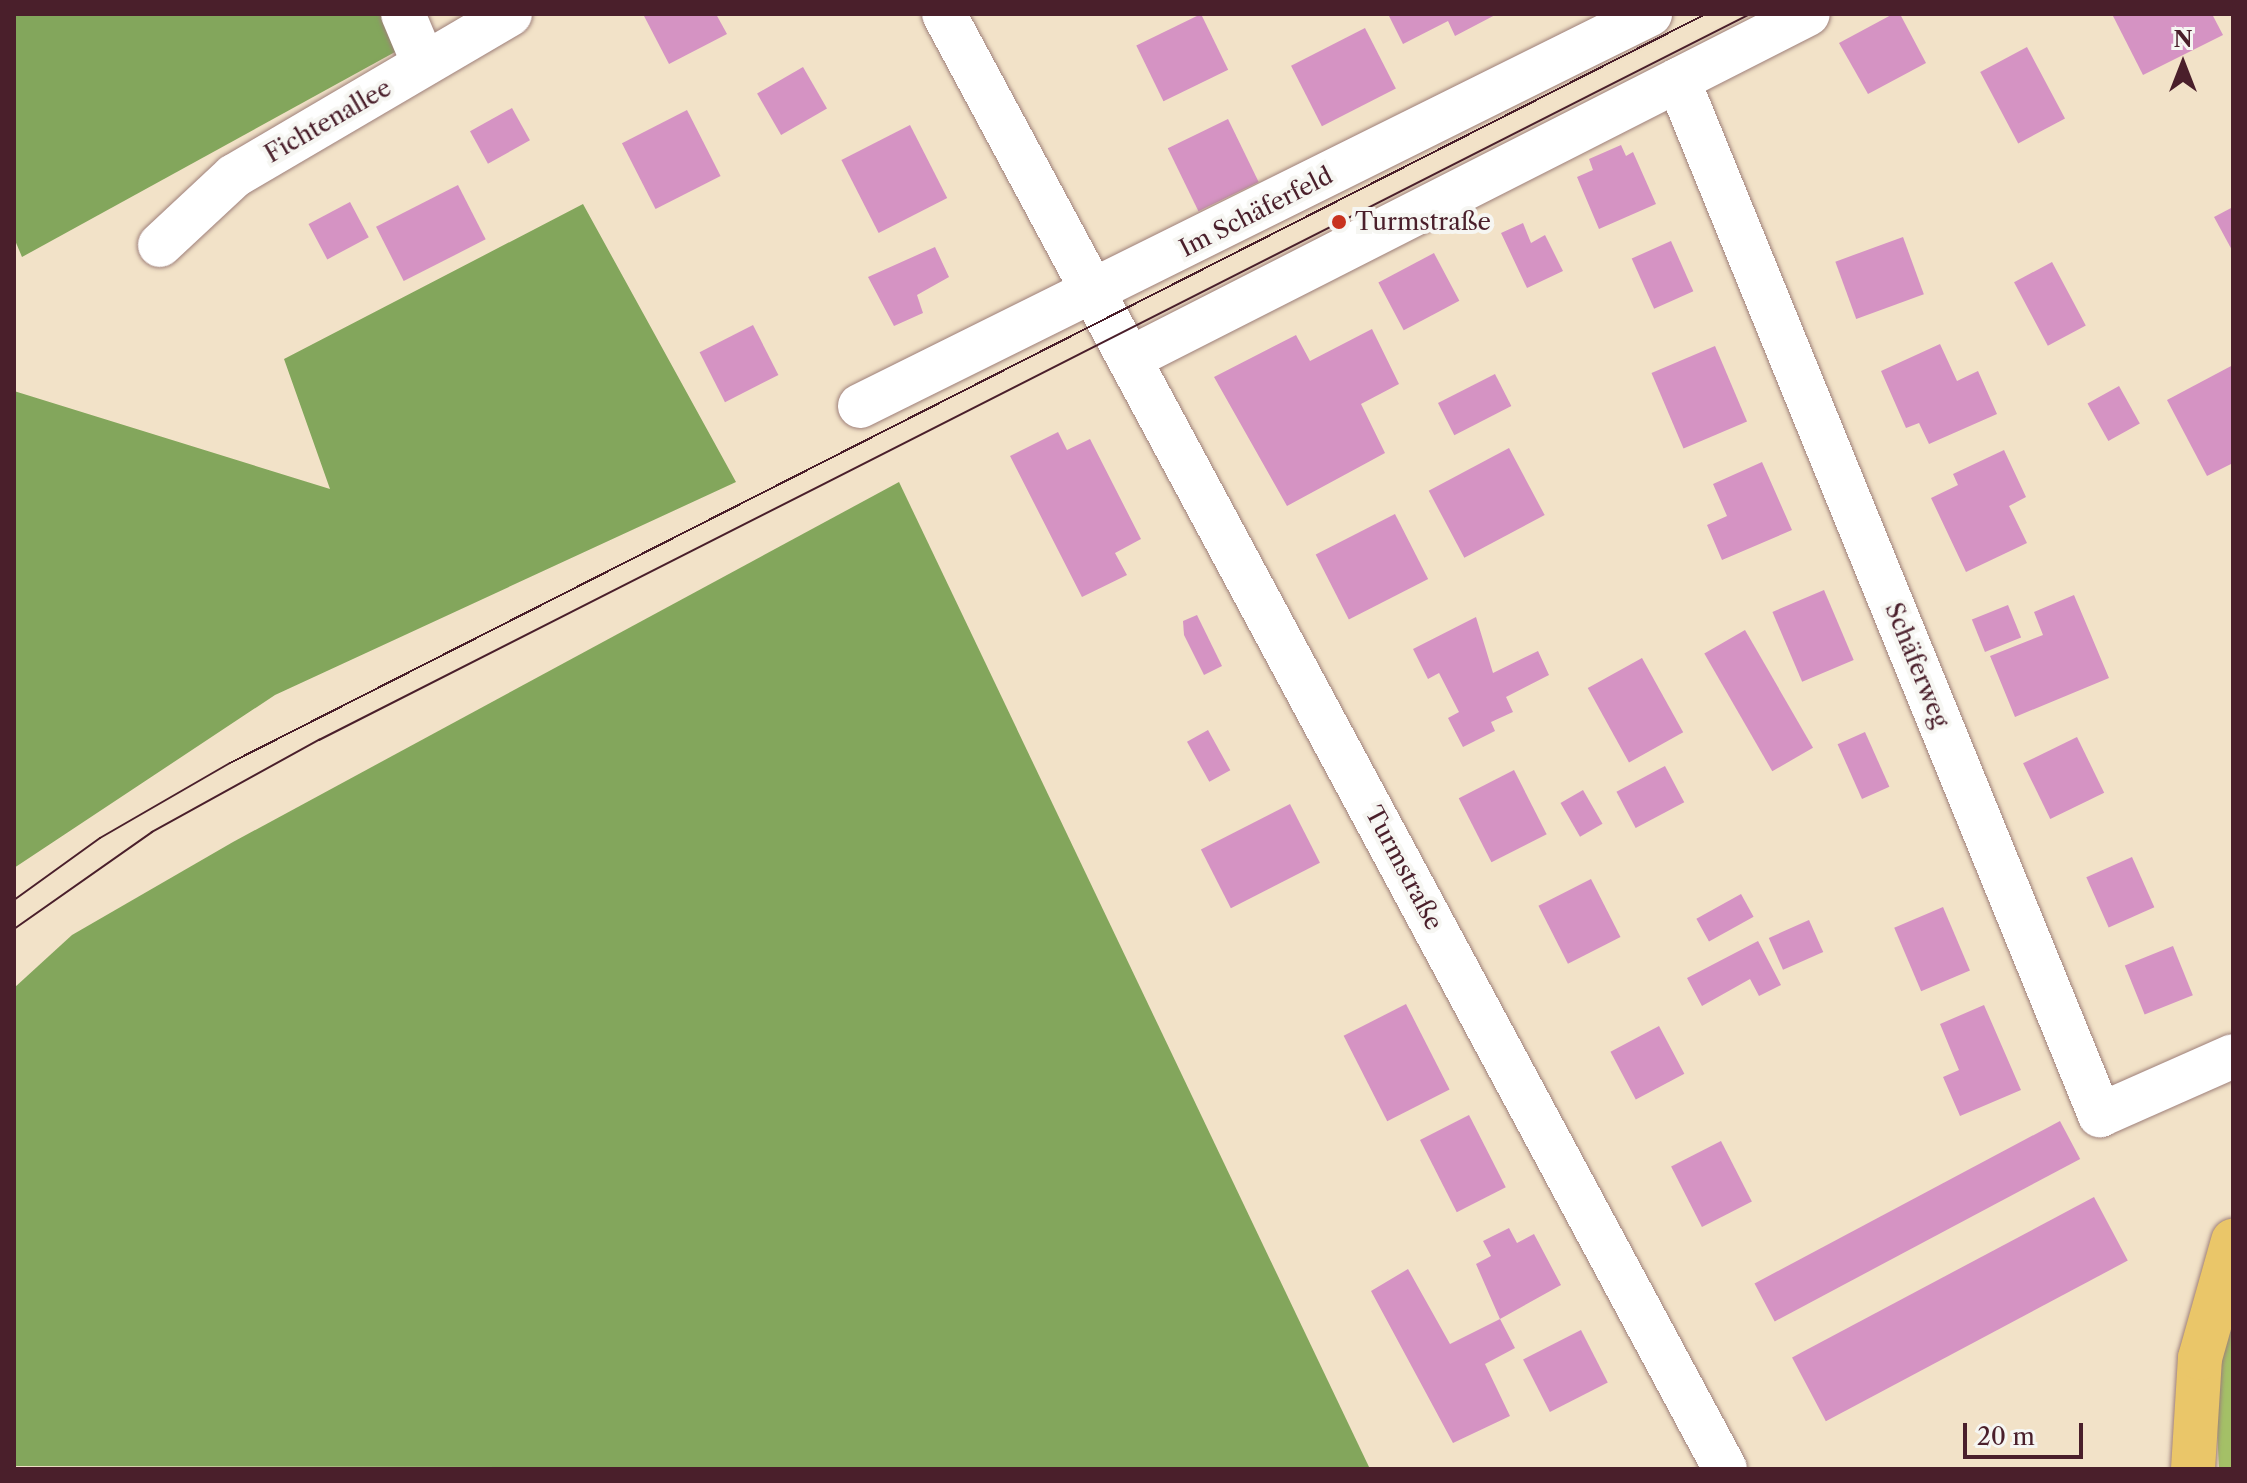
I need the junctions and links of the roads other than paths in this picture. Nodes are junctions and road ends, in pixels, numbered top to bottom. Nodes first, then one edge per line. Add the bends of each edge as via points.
1 (403, 14) edge
2 (510, 14) edge
3 (944, 14) edge
4 (1650, 14) edge
5 (1808, 14) edge
6 (424, 64) junction
7 (1678, 80) junction
8 (160, 245) dead end
9 (1094, 293) junction
10 (1131, 358) junction
11 (860, 406) dead end
12 (2233, 1056) edge
13 (2233, 1241) edge
14 (2198, 1462) edge
15 (1725, 1469) edge

1 - 6 street
2 - 6 street, Fichtenallee
3 - 9 street, Turmstraße
4 - 9 street, Im Schäferfeld
5 - 7 street
6 - 8 street, Fichtenallee via 234,176
7 - 10 street
7 - 12 street, Schäferweg via 2100,1115
9 - 10 street, Turmstraße
9 - 11 street, Im Schäferfeld
10 - 15 street, Turmstraße
13 - 14 highway via 2200,1358

